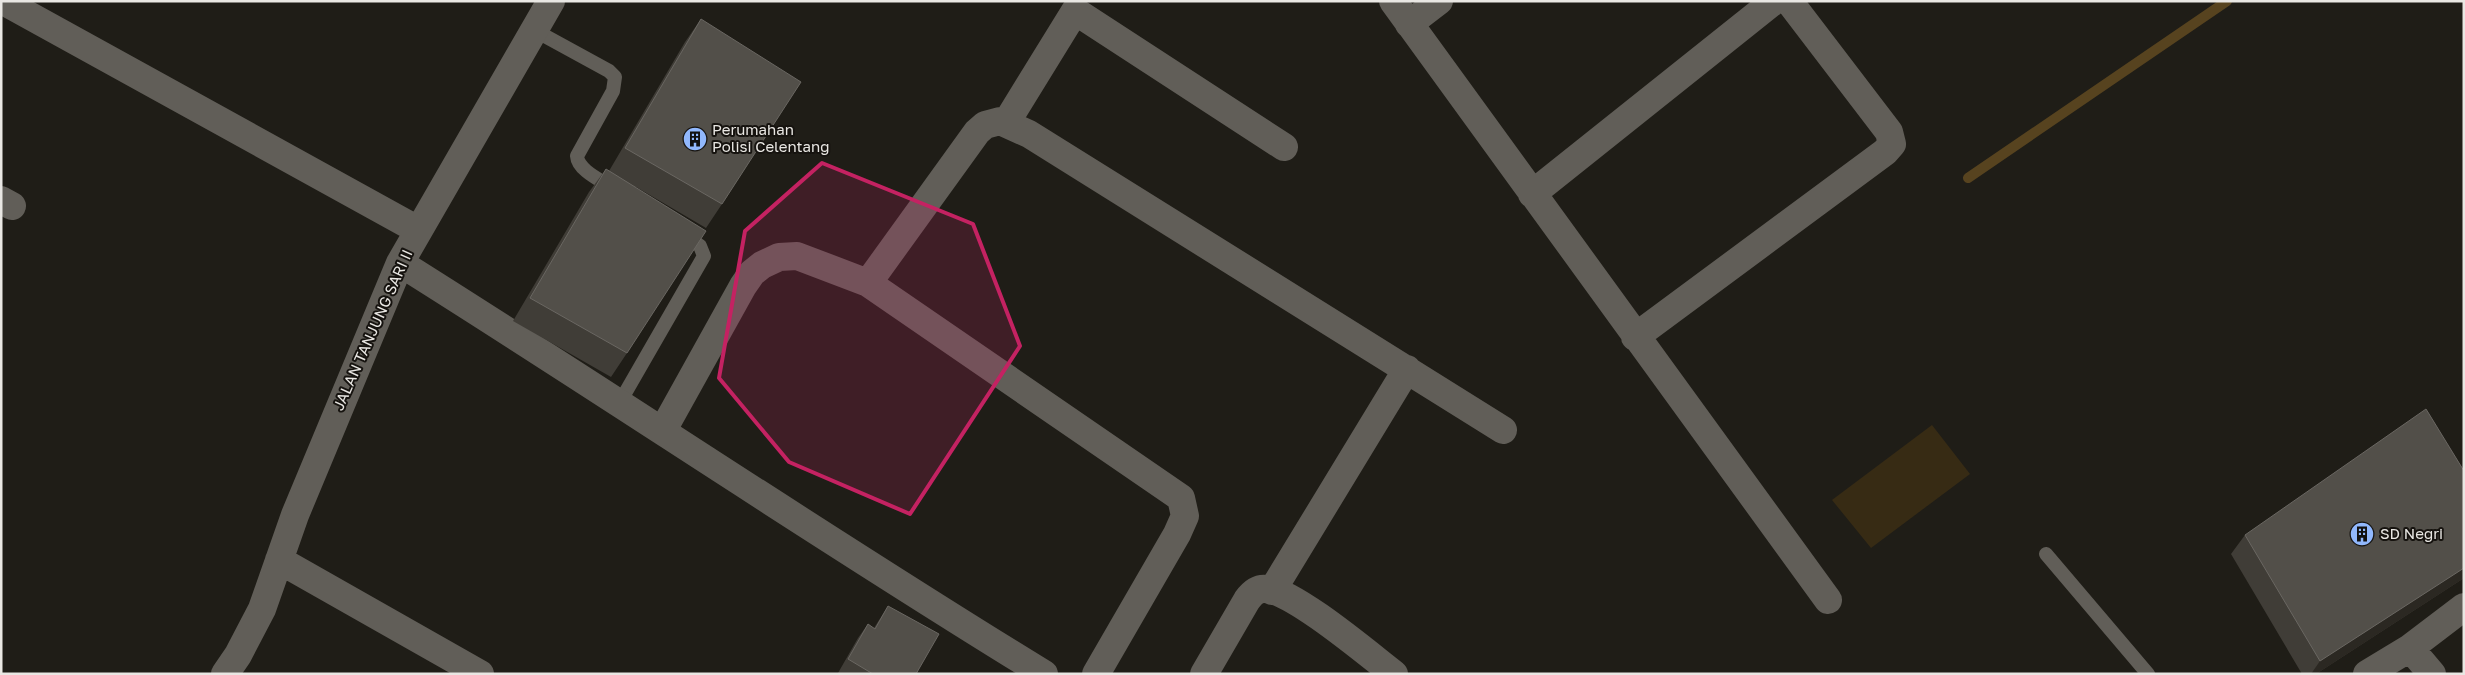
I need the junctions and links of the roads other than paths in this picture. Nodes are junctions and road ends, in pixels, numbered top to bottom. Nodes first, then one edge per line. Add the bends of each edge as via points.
1 (3, 1) edge
2 (551, 1) edge
3 (1393, 1) edge
4 (1439, 1) edge
5 (1774, 1) edge
6 (1789, 1) edge
7 (1409, 24) junction
8 (534, 30) junction
9 (1006, 123) junction
10 (1284, 147) dead end
11 (1532, 194) junction
12 (624, 195) edge
13 (672, 227) edge
14 (418, 230) junction
15 (400, 263) junction
16 (868, 283) junction
17 (1635, 337) junction
18 (1407, 369) junction
19 (620, 402) junction
20 (663, 430) junction
21 (1503, 430) dead end
22 (2046, 554) dead end
23 (279, 560) junction
24 (1272, 591) junction
25 (1828, 600) dead end
26 (2464, 608) edge
27 (2410, 648) junction
28 (225, 674) edge
29 (480, 674) edge
30 (1044, 674) edge
31 (1096, 674) edge
32 (1204, 674) edge
33 (1394, 674) edge
34 (2148, 674) edge
35 (2367, 674) edge
36 (2432, 674) edge

1 - 14 street
2 - 8 street, JALAN TANJUNG SARI II
3 - 7 street
4 - 7 street
5 - 11 street
6 - 17 street via 1892,136 1892,144
7 - 11 street
8 - 12 lane via 615,77 613,91 577,160
8 - 14 street, JALAN TANJUNG SARI II
9 - 10 street via 1075,10
9 - 16 street via 992,122 977,132
9 - 18 street via 1029,134
11 - 17 street
13 - 19 lane via 700,246 704,256
14 - 15 street, JALAN TANJUNG SARI II
15 - 19 street
15 - 23 street, JALAN TANJUNG SARI II
16 - 20 street via 797,256 779,257 762,265 743,286
16 - 31 street via 1181,498 1185,516 1177,534
17 - 25 street
18 - 21 street
18 - 24 street
19 - 20 street
20 - 30 street via 917,597
22 - 34 lane
23 - 28 street, JALAN TANJUNG SARI II via 252,630
23 - 29 street
24 - 32 street via 1265,589 1252,594
24 - 33 street via 1316,614
26 - 27 street
27 - 35 street
27 - 36 street

